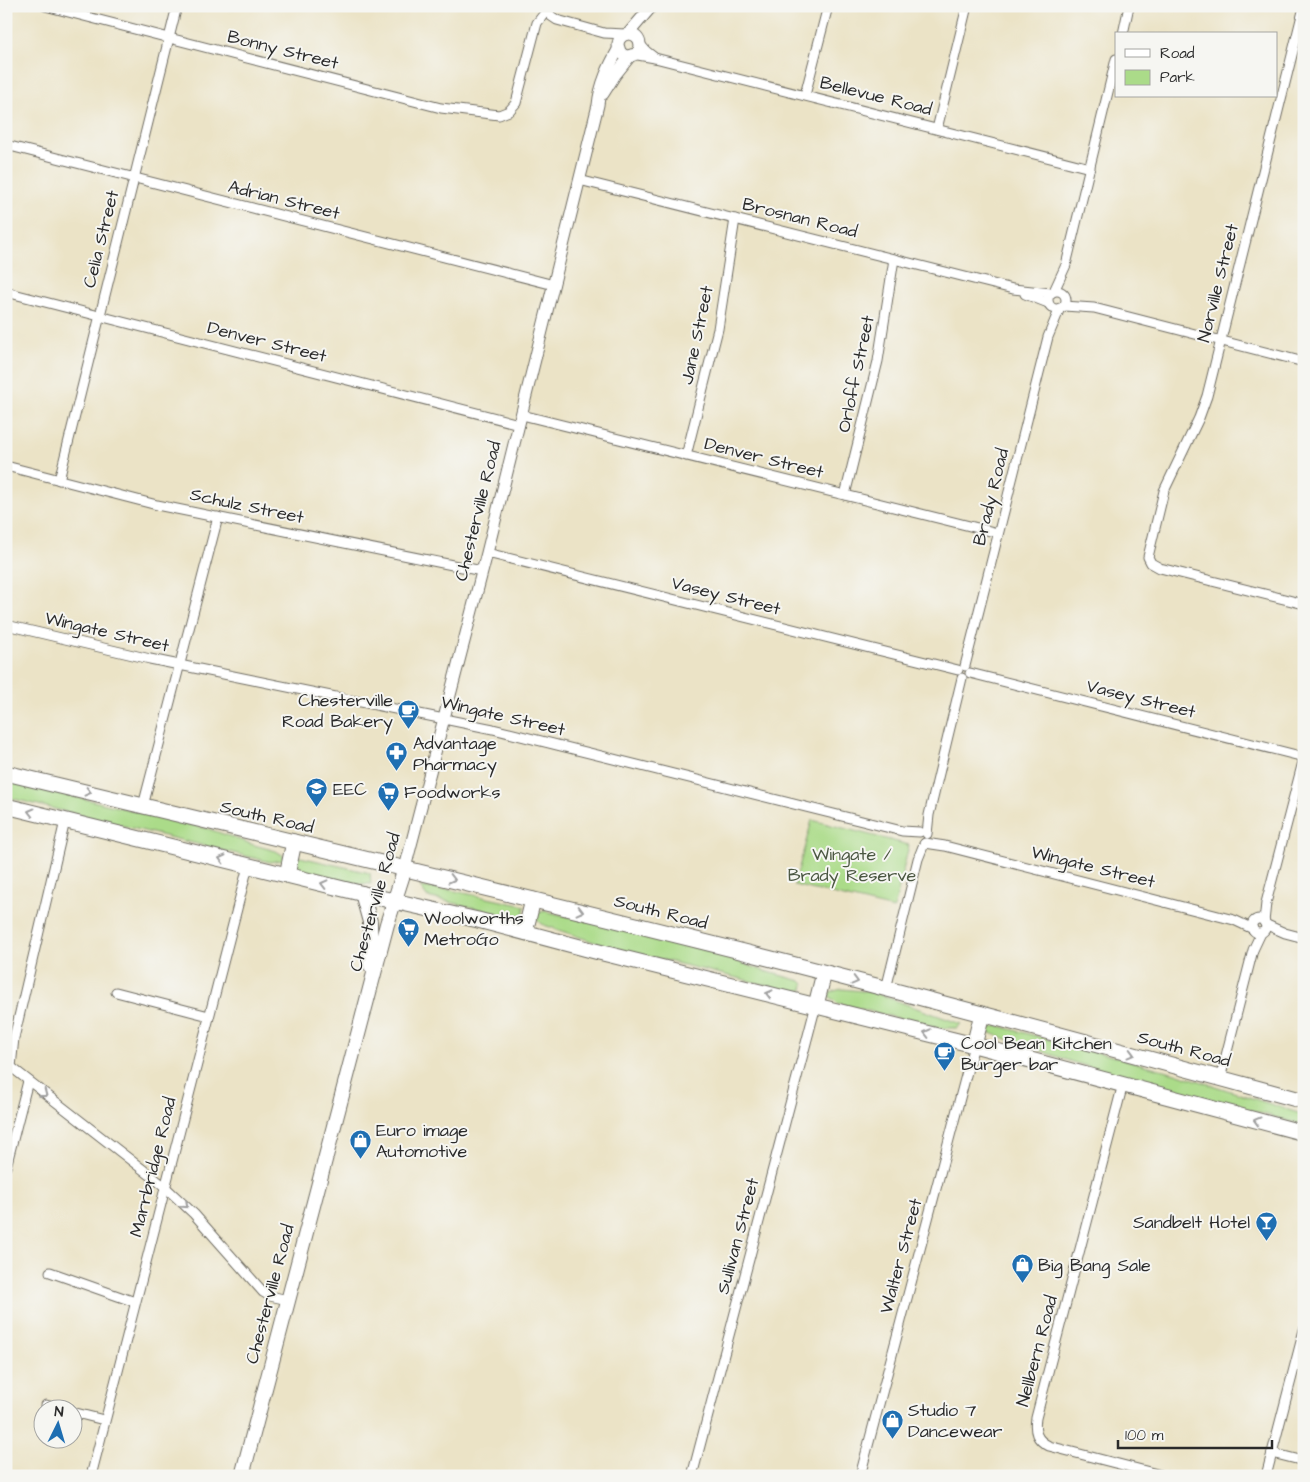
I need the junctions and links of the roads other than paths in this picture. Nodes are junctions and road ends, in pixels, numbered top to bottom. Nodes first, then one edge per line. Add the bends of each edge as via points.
1 (45, 6) edge
2 (177, 6) edge
3 (828, 6) edge
4 (967, 6) edge
5 (1129, 6) edge
6 (1304, 7) edge
7 (546, 8) edge
8 (650, 8) edge
9 (1123, 32) edge
10 (604, 33) junction
11 (627, 34) junction
12 (168, 38) junction
13 (639, 42) junction
14 (618, 46) junction
15 (631, 55) junction
16 (655, 58) junction
17 (1115, 63) edge
18 (806, 95) junction
19 (598, 105) junction
20 (937, 129) junction
21 (6, 145) edge
22 (1090, 168) junction
23 (133, 178) junction
24 (579, 180) junction
25 (735, 219) junction
26 (894, 259) junction
27 (1066, 266) junction
28 (554, 285) junction
29 (1013, 288) junction
30 (6, 292) edge
31 (1052, 292) junction
32 (1064, 295) junction
33 (1055, 306) junction
34 (1094, 308) junction
35 (99, 316) junction
36 (1220, 340) junction
37 (1304, 362) edge
38 (520, 419) junction
39 (686, 456) junction
40 (6, 466) edge
41 (59, 480) junction
42 (845, 495) junction
43 (218, 517) junction
44 (998, 533) junction
45 (487, 554) junction
46 (482, 571) junction
47 (1304, 604) edge
48 (6, 625) edge
49 (179, 665) junction
50 (964, 672) junction
51 (444, 718) junction
52 (1304, 758) edge
53 (6, 773) edge
54 (6, 806) edge
55 (142, 806) junction
56 (65, 821) junction
57 (923, 838) junction
58 (294, 842) junction
59 (248, 866) junction
60 (405, 868) junction
61 (287, 875) junction
62 (362, 894) junction
63 (533, 900) junction
64 (394, 901) junction
65 (1259, 926) junction
66 (525, 932) junction
67 (1304, 938) edge
68 (824, 973) junction
69 (372, 982) junction
70 (886, 989) junction
71 (116, 992) dead end
72 (816, 1006) junction
73 (982, 1014) junction
74 (209, 1016) junction
75 (14, 1038) junction
76 (974, 1045) junction
77 (6, 1048) edge
78 (8, 1065) edge
79 (1220, 1078) junction
80 (28, 1081) junction
81 (1123, 1084) junction
82 (1304, 1101) edge
83 (1304, 1133) edge
84 (6, 1167) edge
85 (164, 1186) junction
86 (50, 1272) dead end
87 (288, 1300) junction
88 (135, 1302) junction
89 (1304, 1330) edge
90 (82, 1414) edge
91 (104, 1420) junction
92 (1272, 1453) junction
93 (1304, 1461) edge
94 (91, 1476) edge
95 (242, 1476) edge
96 (692, 1476) edge
97 (860, 1476) edge
98 (1165, 1476) edge
99 (1266, 1476) edge

1 - 12 street, Bonny Street
2 - 12 street, Celia Street
3 - 18 street
4 - 20 street
5 - 9 street
6 - 36 street, Norville Street
7 - 10 street via 557,20
7 - 12 street, Bonny Street via 537,23 519,95 513,108 499,115 441,108
8 - 11 street
8 - 13 street
10 - 11 street
10 - 14 street
11 - 13 street
11 - 14 street via 620,38
12 - 23 street, Celia Street
13 - 15 street via 638,50
13 - 16 street, Bellevue Road
14 - 15 street via 624,54
14 - 19 street, Chesterville Road via 602,82
15 - 16 street, Bellevue Road
15 - 19 street, Chesterville Road
16 - 18 street, Bellevue Road
17 - 22 street
18 - 20 street, Bellevue Road
19 - 24 street, Chesterville Road
20 - 22 street, Bellevue Road
21 - 23 street, Adrian Street
22 - 27 street
23 - 28 street, Adrian Street
23 - 35 street, Celia Street
24 - 25 street, Brosnan Road
24 - 28 street, Chesterville Road
25 - 26 street, Brosnan Road
25 - 39 street, Jane Street via 718,329
26 - 29 street, Brosnan Road
26 - 42 street, Orloff Street via 878,360
27 - 31 street
27 - 32 street
28 - 38 street, Chesterville Road
29 - 31 street, Brosnan Road
29 - 33 street, Brosnan Road
30 - 35 street, Denver Street
31 - 32 street via 1059,291
31 - 33 street via 1048,297
32 - 33 street via 1066,301
32 - 34 street, Brosnan Road
33 - 34 street, Brosnan Road
33 - 44 street, Brady Road
34 - 36 street, Brosnan Road
35 - 38 street, Denver Street
35 - 41 street, Celia Street
36 - 37 street, Brosnan Road
36 - 47 street, Norville Street via 1203,408 1162,498 1149,546 1149,560 1160,568
38 - 39 street, Denver Street
38 - 45 street, Chesterville Road
39 - 42 street, Denver Street
40 - 41 street, Schulz Street
41 - 43 street, Schulz Street
42 - 44 street, Denver Street
43 - 46 street, Schulz Street
43 - 49 street
44 - 50 street, Brady Road
45 - 46 street, Chesterville Road
45 - 50 street, Vasey Street
46 - 51 street, Chesterville Road
48 - 49 street, Wingate Street
49 - 51 street, Wingate Street
49 - 55 street
50 - 52 street, Vasey Street
50 - 57 street, Brady Road
51 - 57 street, Wingate Street
51 - 60 street, Chesterville Road
52 - 65 street
53 -> 55 highway, South Road
56 -> 54 highway
55 - 58 highway, South Road
59 -> 56 highway
56 - 75 street
57 - 65 street, Wingate Street
57 - 70 street, Brady Road
58 - 60 highway, South Road
58 - 61 highway
59 - 61 highway
59 - 74 street, Marrbridge Road
60 -> 63 highway, South Road
60 - 64 main road, Chesterville Road
62 -> 61 highway
62 - 64 highway
62 - 69 main road via 370,922
63 - 66 highway
63 -> 68 highway, South Road
64 - 66 highway
64 - 69 main road, Chesterville Road
65 - 67 street, Wingate Street
65 - 79 street
72 -> 66 highway
68 -> 70 highway, South Road
68 - 72 highway
69 - 87 main road, Chesterville Road
70 - 73 highway, South Road
71 - 74 street
76 -> 72 highway
72 - 96 street, Sullivan Street
73 - 76 highway
73 -> 79 highway, South Road
74 - 85 street, Marrbridge Road
75 - 77 street
75 - 78 street
76 - 81 highway
76 - 97 street, Walter Street
78 - 80 street
79 - 82 highway, South Road
80 - 84 street
80 -> 85 street
83 -> 81 highway
81 - 98 street, Nellbern Road via 1035,1431 1040,1441 1054,1447
85 -> 87 street via 227,1249 263,1292
85 - 88 street, Marrbridge Road
86 - 88 street
87 - 95 main road, Chesterville Road
88 - 91 street, Marrbridge Road
89 - 92 street
90 - 91 street
91 - 94 street, Marrbridge Road
92 - 93 street
92 - 99 street

